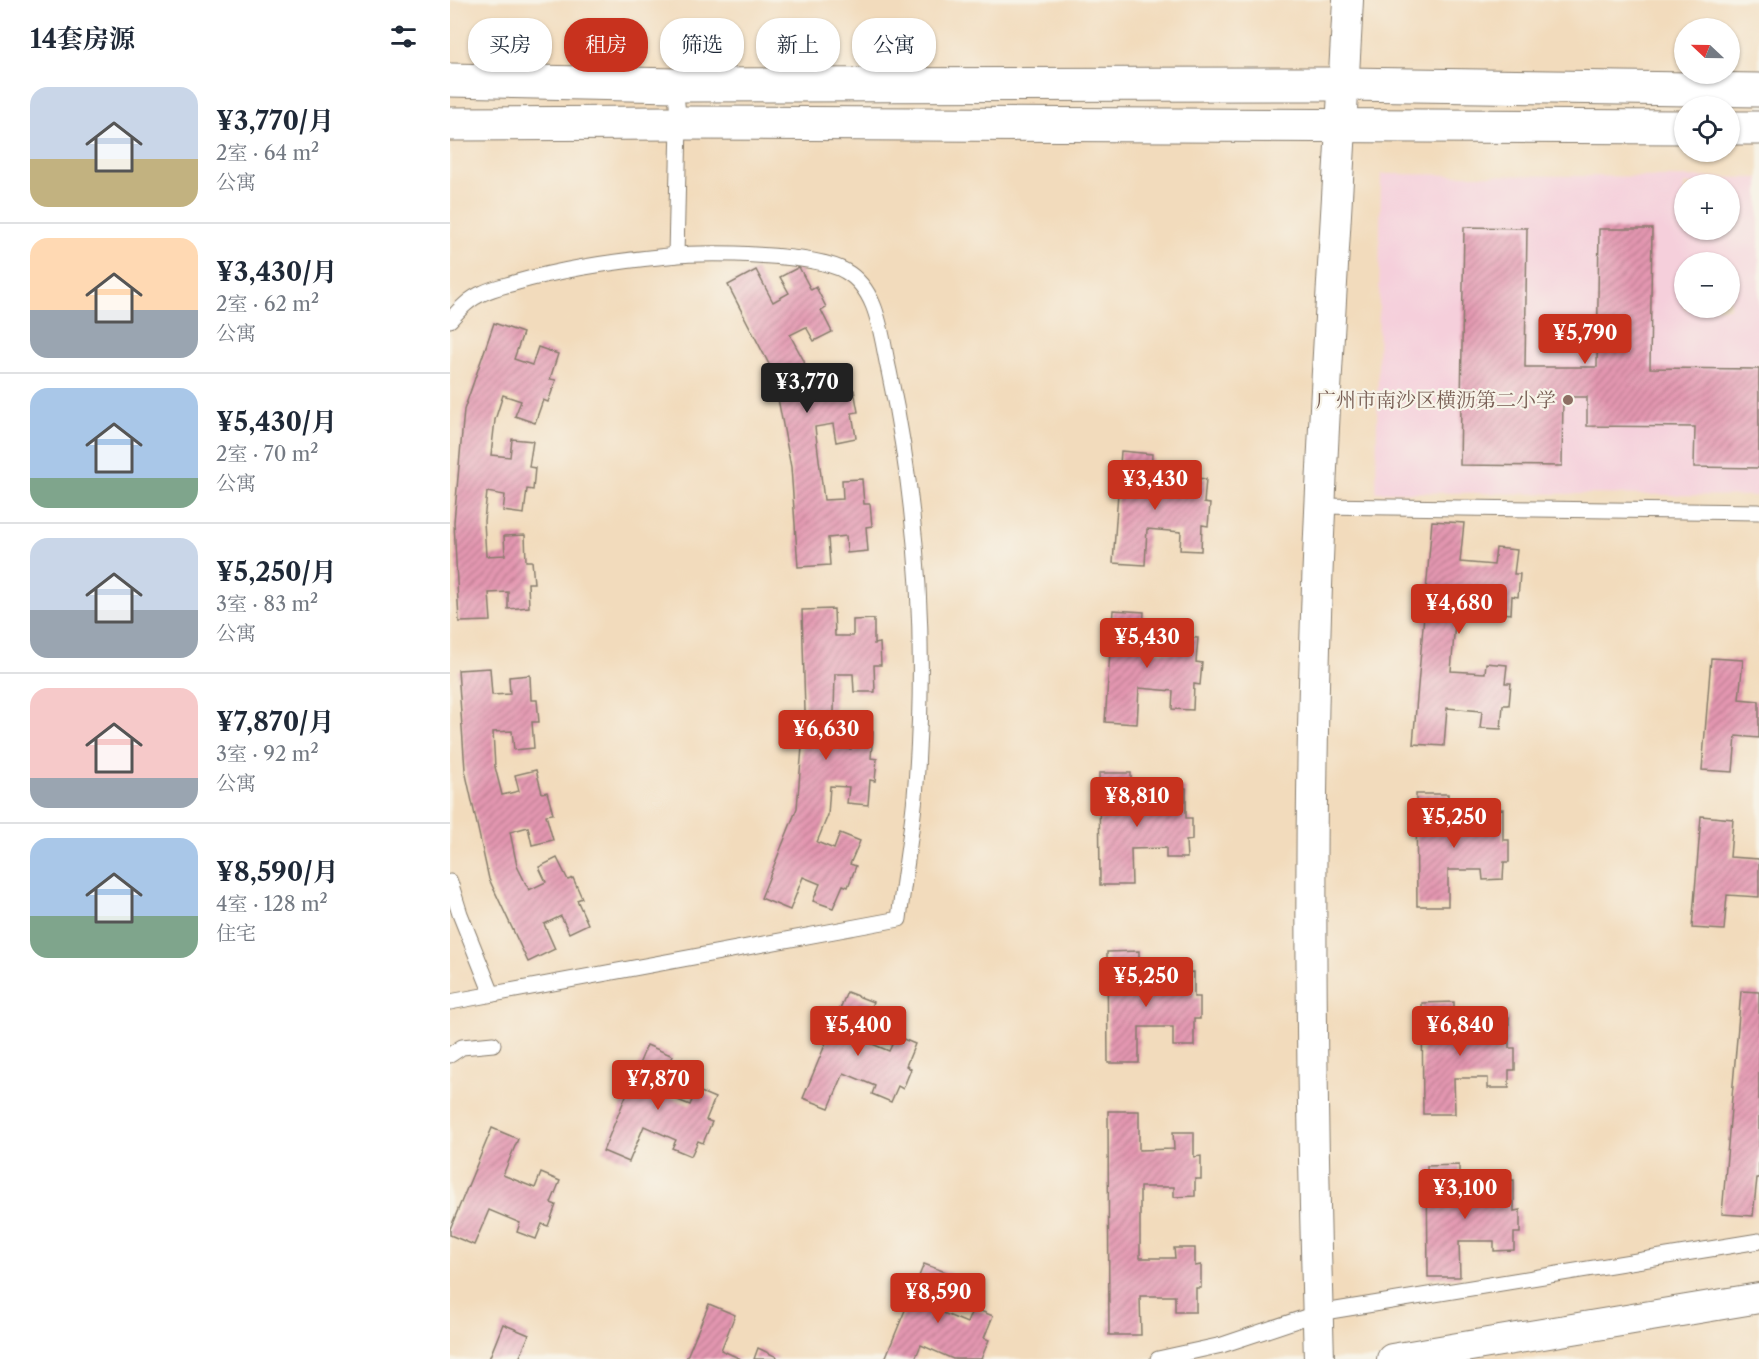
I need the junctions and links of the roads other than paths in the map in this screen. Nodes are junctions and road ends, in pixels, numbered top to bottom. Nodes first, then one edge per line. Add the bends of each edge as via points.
1 (1348, 0) edge
2 (450, 80) edge
3 (1344, 84) junction
4 (675, 85) junction
5 (1759, 90) edge
6 (679, 123) junction
7 (450, 124) edge
8 (1342, 124) junction
9 (1674, 128) edge
10 (1740, 128) edge
11 (1759, 128) edge
12 (676, 255) junction
13 (450, 320) edge
14 (1320, 506) junction
15 (1759, 512) edge
16 (450, 882) edge
17 (492, 994) junction
18 (450, 1002) edge
19 (493, 1044) dead end
20 (450, 1054) edge
21 (1759, 1241) edge
22 (1759, 1298) edge
23 (1318, 1313) junction
24 (1158, 1359) edge
25 (1319, 1359) edge
26 (1392, 1359) edge

1 - 3 street
2 - 4 street
3 - 4 street
3 - 5 street
3 - 8 street
4 - 6 lane
6 - 7 street
6 - 8 street
6 - 12 lane
8 - 9 street
8 - 14 street
10 - 11 street
12 - 13 lane via 546,274 482,293
12 - 17 lane via 749,255 823,262 846,271 864,286 875,308 901,428 916,551 921,674 915,797 898,919
14 - 15 lane
14 - 23 street via 1311,841
16 - 17 lane
17 - 18 lane
19 - 20 lane via 462,1047
21 - 23 lane
22 - 26 street
23 - 24 lane via 1222,1345
23 - 25 street

